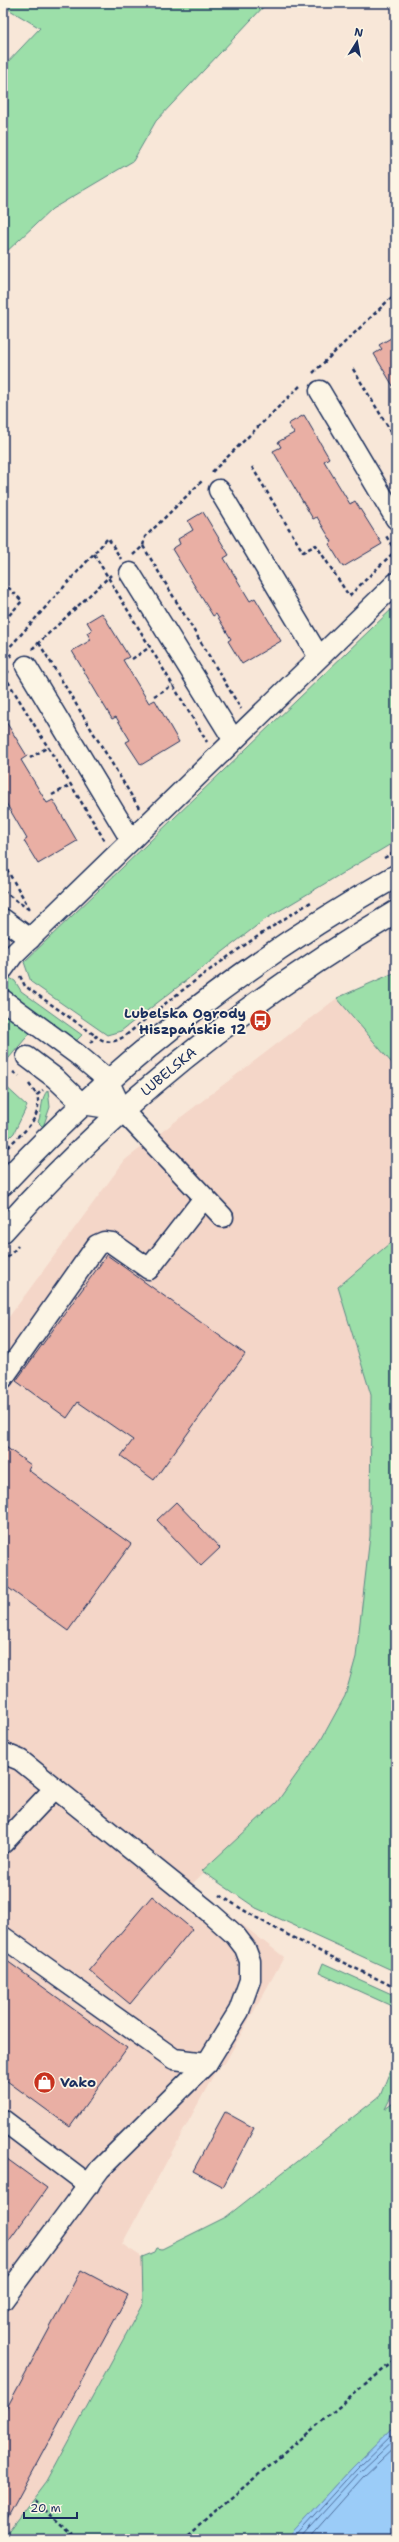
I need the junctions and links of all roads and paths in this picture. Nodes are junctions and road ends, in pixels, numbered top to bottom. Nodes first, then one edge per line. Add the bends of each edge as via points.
1 (396, 293) edge
2 (353, 369) dead end
3 (310, 385) junction
4 (298, 388) junction
5 (396, 440) edge
6 (252, 467) dead end
7 (211, 481) junction
8 (389, 525) edge
9 (94, 554) junction
10 (127, 568) joint
11 (108, 578) junction
12 (3, 582) edge
13 (396, 583) edge
14 (3, 614) edge
15 (7, 618) junction
16 (3, 622) edge
17 (39, 642) junction
18 (150, 647) junction
19 (7, 650) dead end
20 (319, 657) junction
21 (28, 659) joint
22 (132, 659) dead end
23 (4, 675) dead end
24 (173, 685) junction
25 (154, 696) dead end
26 (245, 715) dead end
27 (234, 740) junction
28 (48, 747) junction
29 (211, 748) dead end
30 (30, 758) dead end
31 (71, 785) junction
32 (52, 795) dead end
33 (142, 814) dead end
34 (131, 840) junction
35 (108, 847) dead end
36 (3, 863) edge
37 (396, 876) edge
38 (3, 891) edge
39 (31, 911) junction
40 (396, 912) edge
41 (37, 916) dead end
42 (3, 919) edge
43 (30, 939) junction
44 (4, 967) edge
45 (3, 1000) edge
46 (96, 1036) dead end
47 (27, 1057) dead end
48 (13, 1072) dead end
49 (108, 1080) junction
50 (47, 1086) dead end
51 (37, 1095) junction
52 (82, 1104) junction
53 (122, 1110) junction
54 (3, 1152) edge
55 (3, 1184) edge
56 (204, 1198) junction
57 (223, 1217) dead end
58 (12, 1237) edge
59 (3, 1263) edge
60 (3, 1378) edge
61 (3, 1753) edge
62 (55, 1788) junction
63 (3, 1843) edge
64 (217, 1893) dead end
65 (3, 1937) edge
66 (396, 1988) edge
67 (207, 2063) junction
68 (3, 2120) edge
69 (89, 2185) junction
70 (3, 2300) edge
71 (396, 2359) edge
72 (34, 2500) dead end
73 (84, 2539) edge
74 (182, 2539) edge

1 - 3 path
2 - 5 path
3 - 4 path
3 - 4 path
3 - 8 street
4 - 7 path
6 - 8 path via 303,552 316,545 349,596 395,551
7 - 20 street
7 - 26 path via 145,537 143,546
9 - 10 path via 108,538
9 - 11 path
9 - 19 path
10 - 27 street
11 - 17 path
11 - 18 path
12 - 15 path via 22,601
13 - 20 street
14 - 15 path
15 - 16 path
17 - 21 path
17 - 33 path
18 - 22 path
18 - 24 path
20 - 27 street
21 - 34 street
23 - 28 path
24 - 25 path
24 - 29 path
27 - 34 street
28 - 30 path
28 - 31 path
31 - 32 path
31 - 35 path
34 - 43 street
36 - 39 path
37 - 49 main road via 263,958 180,1020
38 - 39 path
39 - 41 path
40 - 53 main road, LUBELSKA via 239,1015
42 - 43 street
43 - 44 street
44 - 46 path via 23,978 25,986
45 - 49 street
47 - 52 street via 55,1078
48 - 51 path via 30,1084
49 - 52 main road
49 - 53 street
50 - 51 path
51 - 54 path via 38,1109 33,1120
52 - 53 street
52 - 55 main road
53 - 56 street
53 - 58 main road, LUBELSKA via 50,1180
56 - 57 street
56 - 60 street via 149,1269 112,1243 104,1242 97,1245
58 - 59 path
61 - 62 street via 20,1760
62 - 63 street
62 - 67 street via 208,1911 245,1948 250,1961 250,1980 246,1995
64 - 66 path via 243,1911 288,1935
65 - 67 street via 174,2059
67 - 69 street via 100,2169
68 - 69 street
69 - 70 street
71 - 74 path
72 - 73 path via 72,2535

